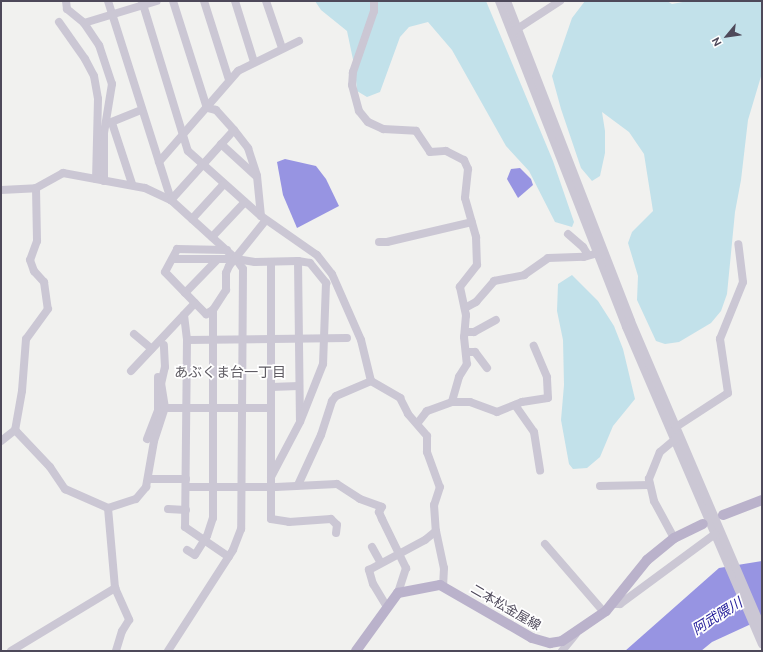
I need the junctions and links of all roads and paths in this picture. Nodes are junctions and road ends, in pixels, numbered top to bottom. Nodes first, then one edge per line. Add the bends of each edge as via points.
1 (66, 1) edge
2 (108, 1) edge
3 (157, 1) edge
4 (173, 1) edge
5 (204, 1) edge
6 (235, 1) edge
7 (266, 1) edge
8 (374, 1) edge
9 (499, 1) edge
10 (507, 1) edge
11 (560, 1) edge
12 (143, 3) edge
13 (113, 15) junction
14 (59, 22) dead end
15 (84, 23) junction
16 (515, 31) junction
17 (299, 41) dead end
18 (282, 48) junction
19 (254, 62) junction
20 (229, 80) junction
21 (207, 108) junction
22 (142, 110) junction
23 (110, 123) junction
24 (234, 130) junction
25 (183, 136) junction
26 (221, 144) junction
27 (158, 162) junction
28 (203, 165) junction
29 (257, 176) junction
30 (100, 180) junction
31 (132, 184) junction
32 (224, 184) junction
33 (36, 188) junction
34 (1, 190) edge
35 (171, 200) junction
36 (245, 202) junction
37 (192, 219) junction
38 (263, 219) junction
39 (472, 222) junction
40 (568, 234) dead end
41 (212, 237) junction
42 (379, 242) dead end
43 (738, 244) dead end
44 (227, 250) junction
45 (600, 252) junction
46 (588, 255) junction
47 (173, 259) junction
48 (218, 259) junction
49 (236, 260) junction
50 (298, 261) junction
51 (270, 262) junction
52 (185, 293) junction
53 (195, 303) junction
54 (465, 308) junction
55 (213, 310) junction
56 (184, 315) junction
57 (496, 320) dead end
58 (466, 332) junction
59 (134, 334) dead end
60 (347, 338) dead end
61 (214, 339) junction
62 (299, 339) junction
63 (187, 340) junction
64 (243, 340) junction
65 (271, 340) junction
66 (324, 340) junction
67 (534, 346) dead end
68 (152, 349) junction
69 (467, 352) junction
70 (487, 368) dead end
71 (131, 371) dead end
72 (372, 381) junction
73 (299, 386) junction
74 (271, 387) junction
75 (452, 402) junction
76 (515, 405) junction
77 (165, 408) junction
78 (186, 408) junction
79 (214, 408) junction
80 (242, 408) junction
81 (270, 408) junction
82 (300, 422) junction
83 (417, 424) junction
84 (676, 427) junction
85 (15, 430) junction
86 (677, 437) junction
87 (147, 438) dead end
88 (1, 441) edge
89 (540, 471) dead end
90 (271, 477) junction
91 (149, 479) junction
92 (186, 483) junction
93 (298, 485) junction
94 (650, 485) junction
95 (600, 486) dead end
96 (214, 487) junction
97 (242, 487) junction
98 (271, 487) junction
99 (762, 500) edge
100 (108, 508) junction
101 (168, 509) dead end
102 (186, 510) junction
103 (723, 515) dead end
104 (703, 524) dead end
105 (436, 531) junction
106 (336, 532) dead end
107 (674, 538) junction
108 (719, 538) junction
109 (204, 541) junction
110 (545, 544) dead end
111 (372, 547) dead end
112 (187, 550) dead end
113 (399, 553) junction
114 (229, 557) junction
115 (381, 563) junction
116 (443, 585) junction
117 (115, 588) junction
118 (398, 593) junction
119 (611, 604) junction
120 (387, 607) junction
121 (604, 612) junction
122 (762, 628) edge
123 (576, 634) junction
124 (762, 644) edge
125 (11, 651) edge
126 (116, 651) edge
127 (168, 651) edge
128 (356, 651) edge
129 (562, 651) edge

1 - 15 street via 67,9
2 - 13 street
3 - 12 street
4 - 21 street
5 - 20 street
6 - 19 street
7 - 18 street
8 - 39 street via 374,11 353,72 352,85 359,111 368,122 383,129 416,131 430,152 446,151 460,156 468,169 465,198
9 - 16 street
10 - 16 street
11 - 16 street
12 - 13 street
12 - 25 street
13 - 15 street
13 - 22 street
14 - 30 street via 86,59 95,82 98,99
15 - 23 street via 99,45 112,84
16 - 45 street
17 - 18 street
18 - 19 street
19 - 20 street
20 - 21 street
21 - 24 street via 216,110
21 - 25 street
22 - 23 street via 112,120
22 - 27 street
23 - 30 street
23 - 31 street
24 - 26 street
24 - 29 street via 248,148
25 - 27 street
25 - 28 street via 188,151
26 - 28 street
26 - 29 street
27 - 35 street
28 - 32 street
28 - 35 street
29 - 38 street
30 - 31 street
30 - 33 street via 64,173
31 - 35 street via 158,192
32 - 36 street
32 - 37 street
33 - 34 street
33 - 85 street via 36,241 30,260 34,271 44,282 48,309 26,339 22,391
35 - 37 street
36 - 38 street
36 - 41 street
37 - 41 street
38 - 49 street
38 - 72 street via 317,255 332,274 361,340
39 - 42 street
39 - 54 street via 476,237 477,265 460,287
40 - 46 street via 584,247
41 - 44 street
43 - 84 street via 742,282 720,339 728,393
44 - 47 street via 177,249
44 - 49 street
45 - 46 street
45 - 84 street
45 - 86 street
46 - 54 street via 548,258 524,275 494,281 476,302
47 - 48 street
47 - 52 street via 170,259 165,272
48 - 49 street
48 - 52 street
49 - 51 street
49 - 55 street via 229,266 226,273 226,290
49 - 64 street via 242,269
50 - 51 street
50 - 62 street
50 - 66 street via 310,263 326,283
51 - 65 street
52 - 53 street
53 - 55 street via 206,314
53 - 56 street
54 - 58 street
55 - 61 street
56 - 63 street
56 - 68 street
57 - 58 street via 474,332
58 - 69 street
59 - 68 street
60 - 66 street
61 - 63 street
61 - 64 street
61 - 79 street
62 - 65 street
62 - 66 street
62 - 73 street
63 - 78 street
64 - 65 street
64 - 80 street
65 - 74 street
66 - 82 street via 324,364
67 - 76 street via 547,377 549,394 544,400
68 - 71 street
69 - 70 street via 475,352
69 - 75 street via 467,364 459,377
72 - 83 street via 400,398 408,414
72 - 93 street via 336,396 332,401 321,435
73 - 74 street
73 - 82 street
74 - 81 street
75 - 76 street via 470,402 491,412
75 - 83 street via 426,411
76 - 89 street via 534,432
77 - 78 street
77 - 87 street via 161,384 165,367 164,345 156,383 158,410
77 - 91 street via 154,441
78 - 79 street
78 - 92 street
79 - 80 street
79 - 96 street
80 - 81 street
80 - 97 street
81 - 90 street
82 - 90 street
83 - 105 street via 427,436 427,452 439,479 440,486 434,506
84 - 86 street
85 - 88 street
85 - 100 street via 50,467 65,489
86 - 94 street via 658,456 653,466
86 - 108 street
90 - 98 street
91 - 92 street
91 - 100 street via 140,496
92 - 96 street
92 - 102 street
93 - 98 street
93 - 113 street via 337,484 360,500 382,507 382,519
94 - 95 street
94 - 107 street via 654,501
96 - 97 street
96 - 109 street via 212,524
97 - 98 street
97 - 114 street via 241,529
98 - 106 street via 272,521 331,519 337,526
99 - 103 main road
100 - 117 street
101 - 102 street
102 - 109 street via 188,531
104 - 107 main road, 二本松金屋線
105 - 113 street via 425,540
105 - 116 street via 444,568
107 - 119 main road, 二本松金屋線 via 647,560
108 - 119 street via 620,604
108 - 122 street
108 - 124 street
109 - 112 street via 195,555
109 - 114 street
110 - 121 street
111 - 115 street
113 - 115 street
113 - 118 street via 406,568
114 - 127 street
115 - 120 street via 369,570 373,584
116 - 118 main road
116 - 123 main road, 二本松金屋線 via 532,638 550,643 562,641
117 - 125 street
117 - 126 street via 129,620 122,631
118 - 120 main road
119 - 121 main road, 二本松金屋線
120 - 128 main road
121 - 123 main road, 二本松金屋線
123 - 129 street

